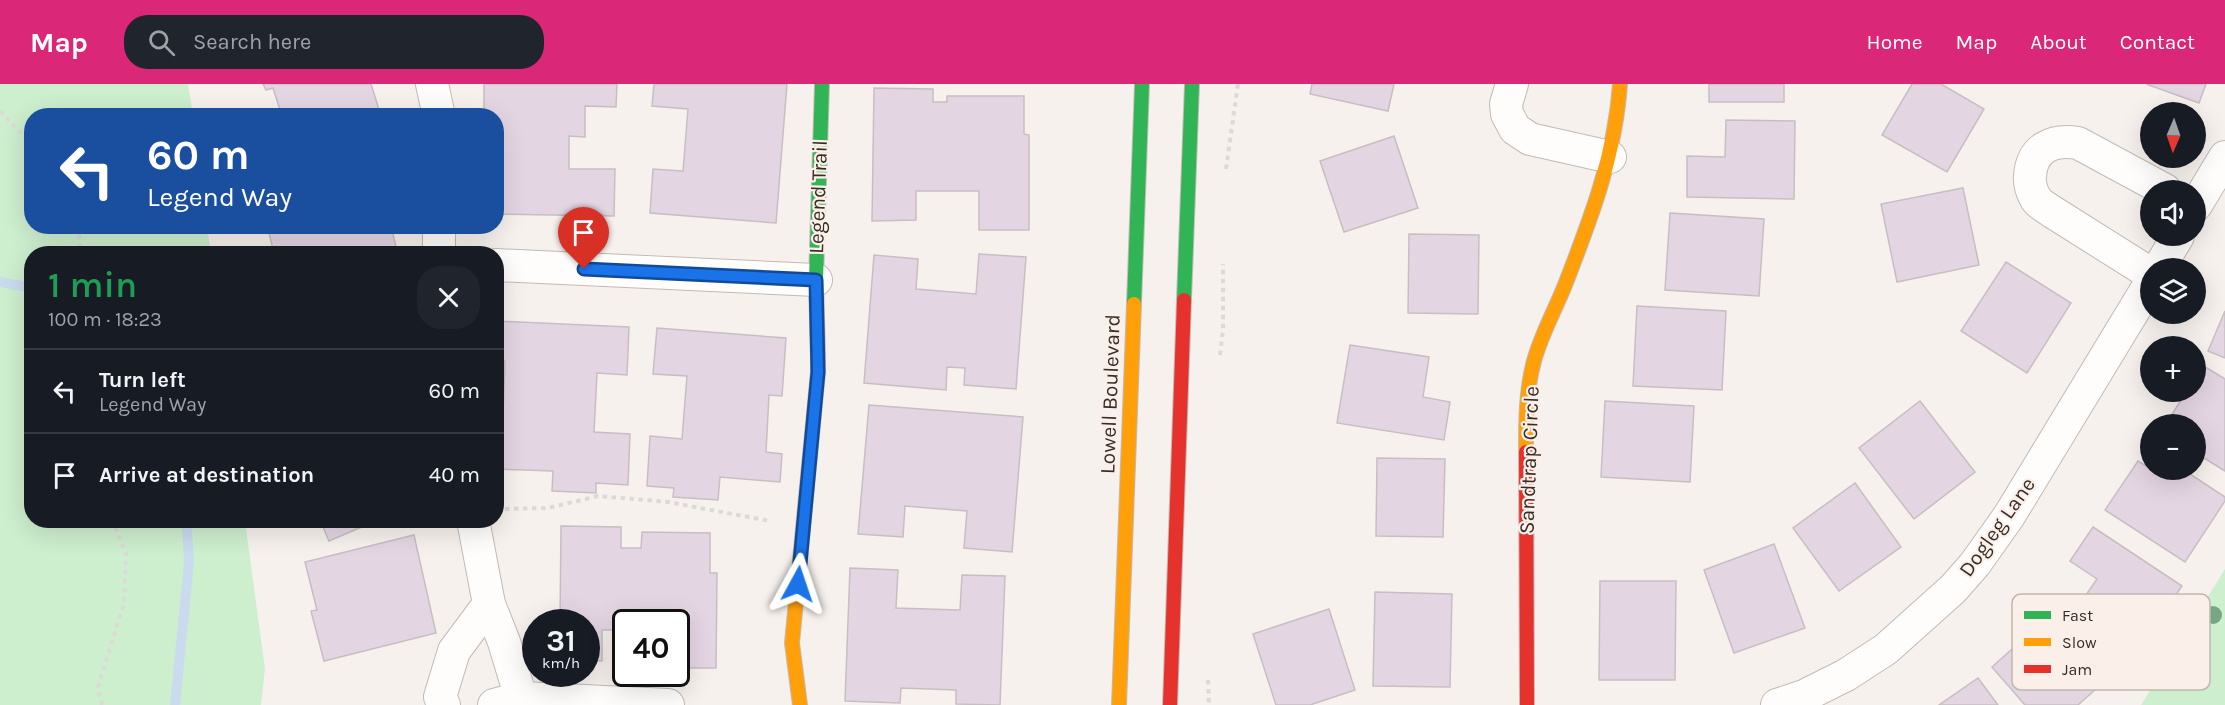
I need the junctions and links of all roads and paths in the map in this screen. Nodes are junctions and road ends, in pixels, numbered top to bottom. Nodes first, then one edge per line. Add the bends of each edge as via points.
1 (432, 84) edge
2 (822, 84) edge
3 (1142, 84) edge
4 (1192, 84) edge
5 (1512, 84) edge
6 (1620, 84) edge
7 (437, 108) edge
8 (0, 111) edge
9 (24, 136) edge
10 (1610, 157) junction
11 (2225, 157) edge
12 (2146, 180) edge
13 (2206, 188) edge
14 (504, 265) edge
15 (2140, 267) edge
16 (816, 280) junction
17 (2140, 300) edge
18 (504, 509) edge
19 (115, 528) edge
20 (475, 528) edge
21 (803, 528) junction
22 (489, 604) junction
23 (507, 701) edge
24 (102, 705) edge
25 (444, 705) edge
26 (668, 705) edge
27 (800, 705) edge
28 (1119, 705) edge
29 (1170, 705) edge
30 (1527, 705) edge
31 (1777, 705) edge

1 - 7 street
2 - 16 street, Legend Trail
3 - 28 street, Lowell Boulevard
4 - 29 street
5 - 10 street via 1506,104 1515,129 1530,139
6 - 10 street, Sandtrap Circle
8 - 9 path
10 - 30 street, Sandtrap Circle via 1590,222 1534,361 1526,420
11 - 13 street
12 - 15 street via 2078,143 2064,141 2039,152 2031,166 2029,182 2036,199 2051,211
14 - 16 street
16 - 21 street, Legend Trail via 818,372
17 - 31 street, Dogleg Lane via 2009,516 1953,589 1886,649 1804,696
18 - 21 path via 548,508 598,496 668,502
19 - 24 path via 126,553 124,603 98,687
20 - 22 street
21 - 27 street, Legend Trail via 792,643
22 - 23 street via 504,642
22 - 25 street via 454,651 440,696
23 - 26 street

